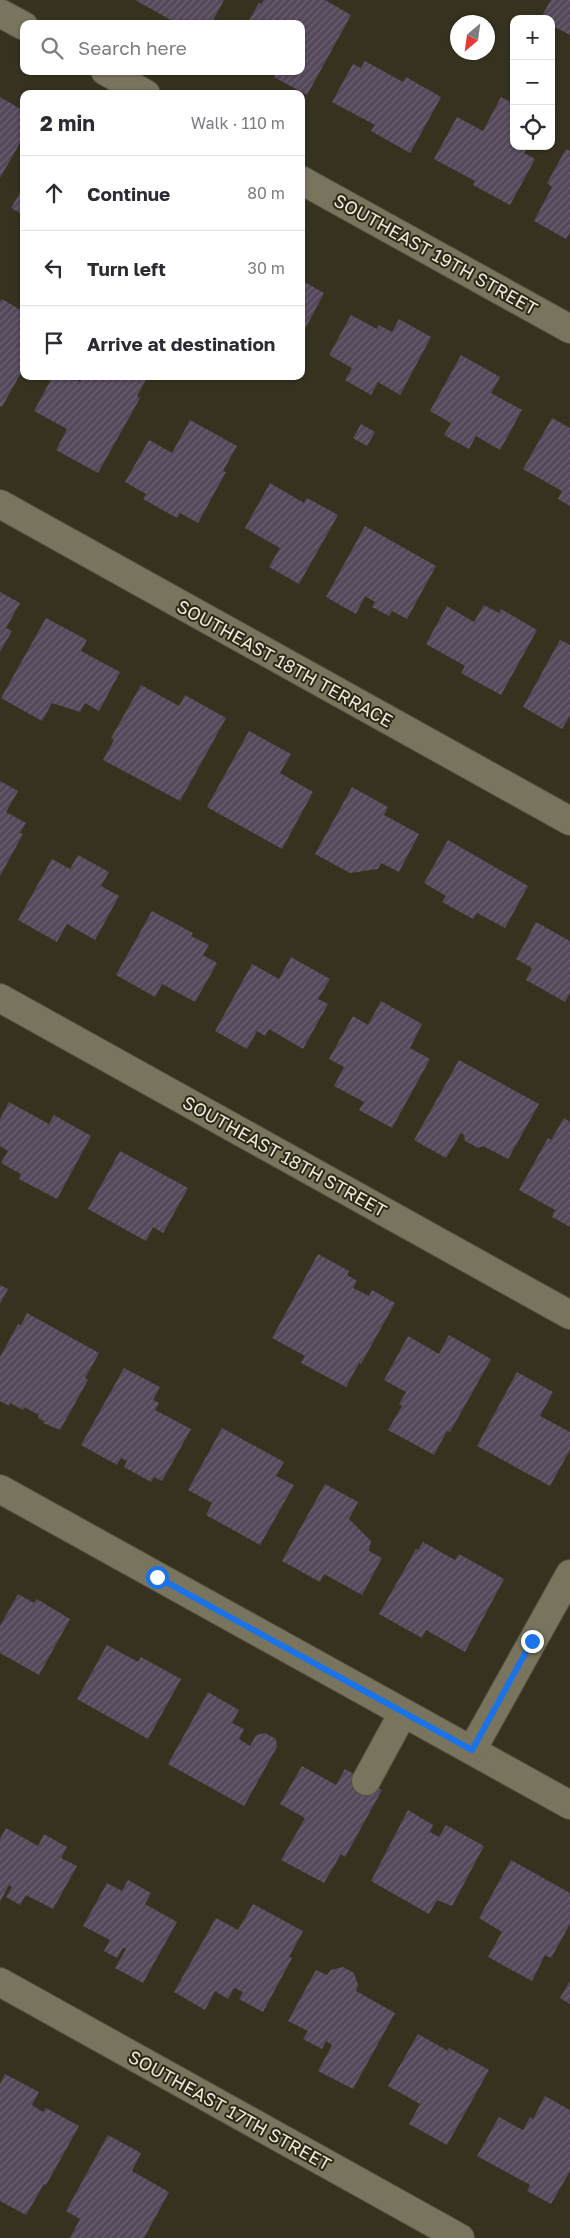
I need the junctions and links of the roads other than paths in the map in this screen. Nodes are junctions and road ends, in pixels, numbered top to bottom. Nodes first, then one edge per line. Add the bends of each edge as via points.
1 (0, 13) edge
2 (20, 24) edge
3 (112, 75) edge
4 (139, 90) edge
5 (305, 182) edge
6 (570, 329) edge
7 (0, 504) edge
8 (570, 821) edge
9 (0, 998) edge
10 (570, 1315) edge
11 (0, 1490) edge
12 (570, 1574) edge
13 (403, 1713) junction
14 (472, 1750) junction
15 (366, 1780) dead end
16 (570, 1806) edge
17 (0, 1982) edge
18 (460, 2238) edge

1 - 2 street
3 - 4 street
5 - 6 street, SOUTHEAST 19TH STREET
7 - 8 street, SOUTHEAST 18TH TERRACE
9 - 10 street, SOUTHEAST 18TH STREET
11 - 13 street
12 - 14 street
13 - 14 street
13 - 15 street
14 - 16 street
17 - 18 street, SOUTHEAST 17TH STREET

